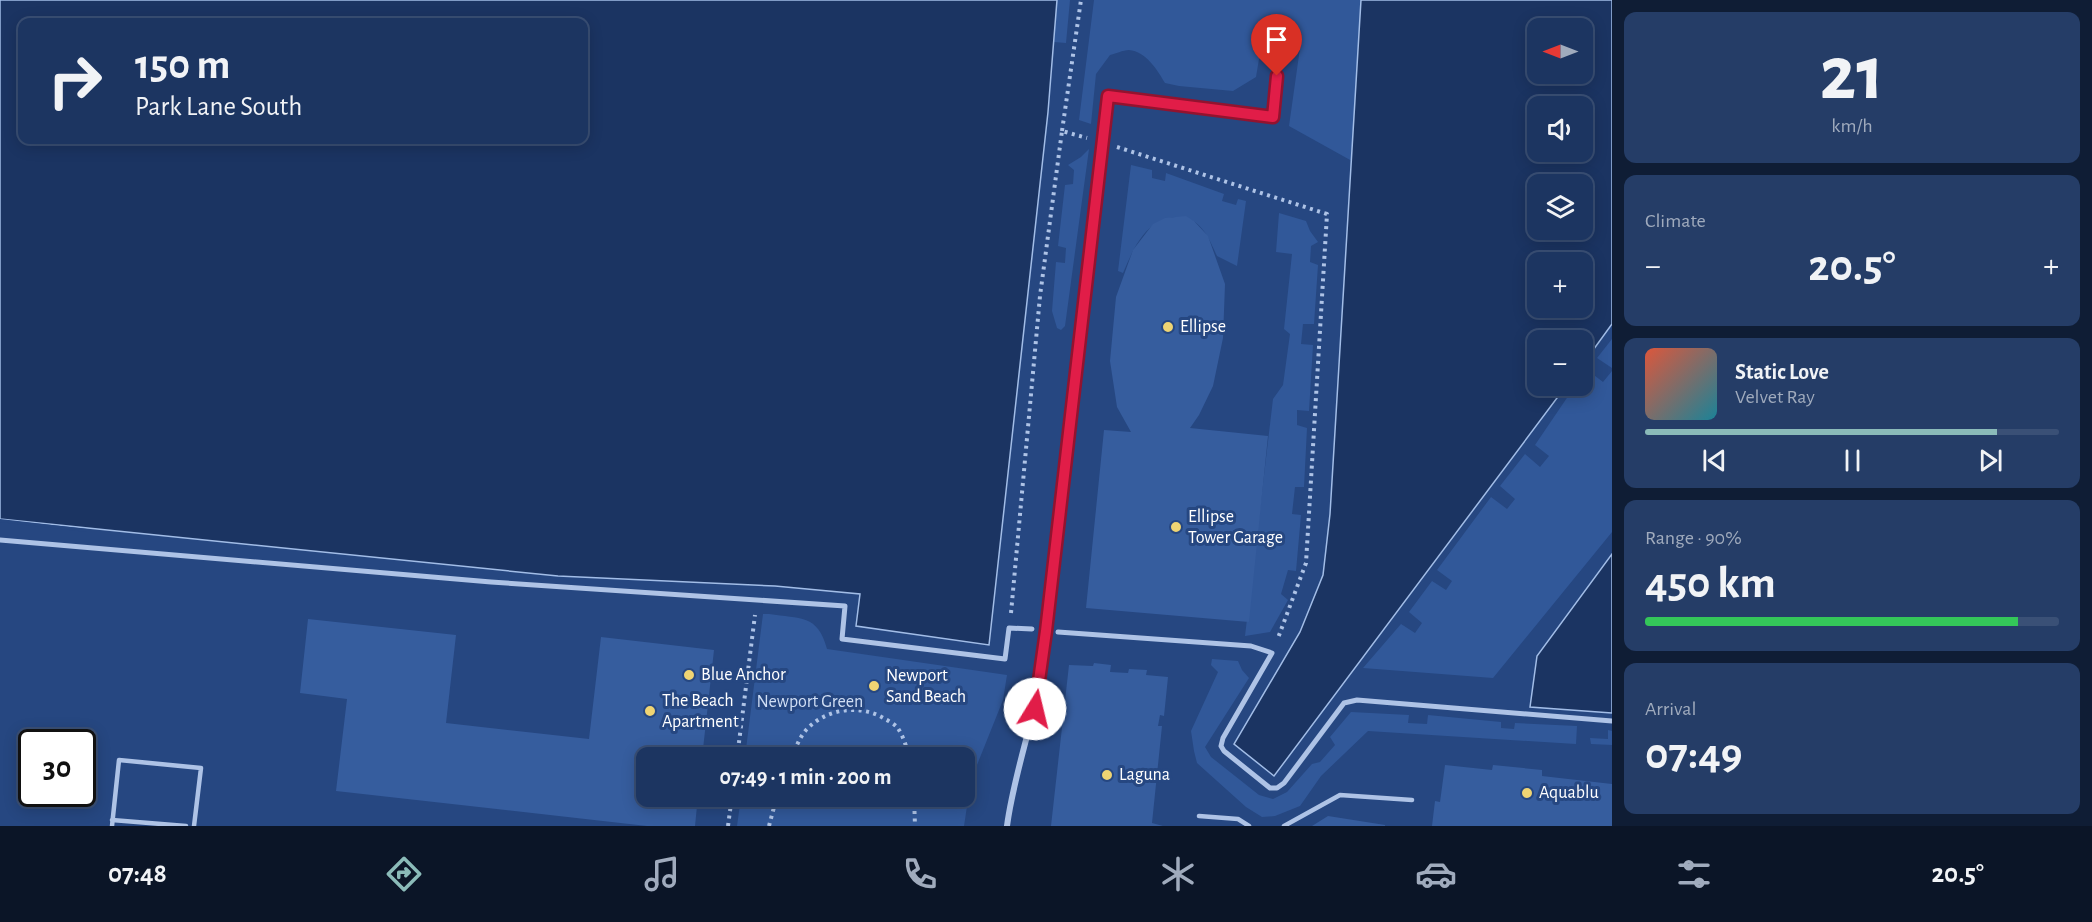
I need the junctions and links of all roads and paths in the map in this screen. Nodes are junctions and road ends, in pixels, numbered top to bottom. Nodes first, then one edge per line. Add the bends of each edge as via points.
1 (1081, 0) edge
2 (1282, 35) dead end
3 (1108, 96) joint
4 (1062, 131) junction
5 (1102, 142) junction
6 (0, 540) edge
7 (757, 599) junction
8 (1009, 628) junction
9 (1032, 629) dead end
10 (1058, 632) dead end
11 (1272, 653) junction
12 (1612, 721) edge
13 (738, 747) edge
14 (796, 747) edge
15 (907, 747) edge
16 (1412, 800) dead end
17 (731, 807) edge
18 (774, 807) edge
19 (914, 807) edge
20 (1199, 816) dead end
21 (112, 820) junction
22 (112, 826) edge
23 (186, 826) edge
24 (194, 826) edge
25 (728, 826) edge
26 (769, 826) edge
27 (915, 826) edge
28 (1007, 826) edge
29 (1249, 826) edge
30 (1284, 826) edge

1 - 4 path
2 - 3 lane via 1273,117
3 - 5 street
4 - 5 path
4 - 8 path via 1040,296
5 - 11 path via 1327,214 1306,563
5 - 28 street via 1038,690
6 - 7 street via 491,582
7 - 8 street via 845,606 842,639 1005,659
7 - 13 path
8 - 9 street
10 - 11 street via 1251,646
11 - 12 street via 1221,746 1270,788 1284,783 1344,703 1357,700
14 - 15 path via 812,724 845,710 868,712 897,726
16 - 30 lane via 1340,795
17 - 25 path
18 - 26 path
19 - 27 path
20 - 29 lane via 1238,819
21 - 22 lane
21 - 23 lane
21 - 24 lane via 119,760 201,768

